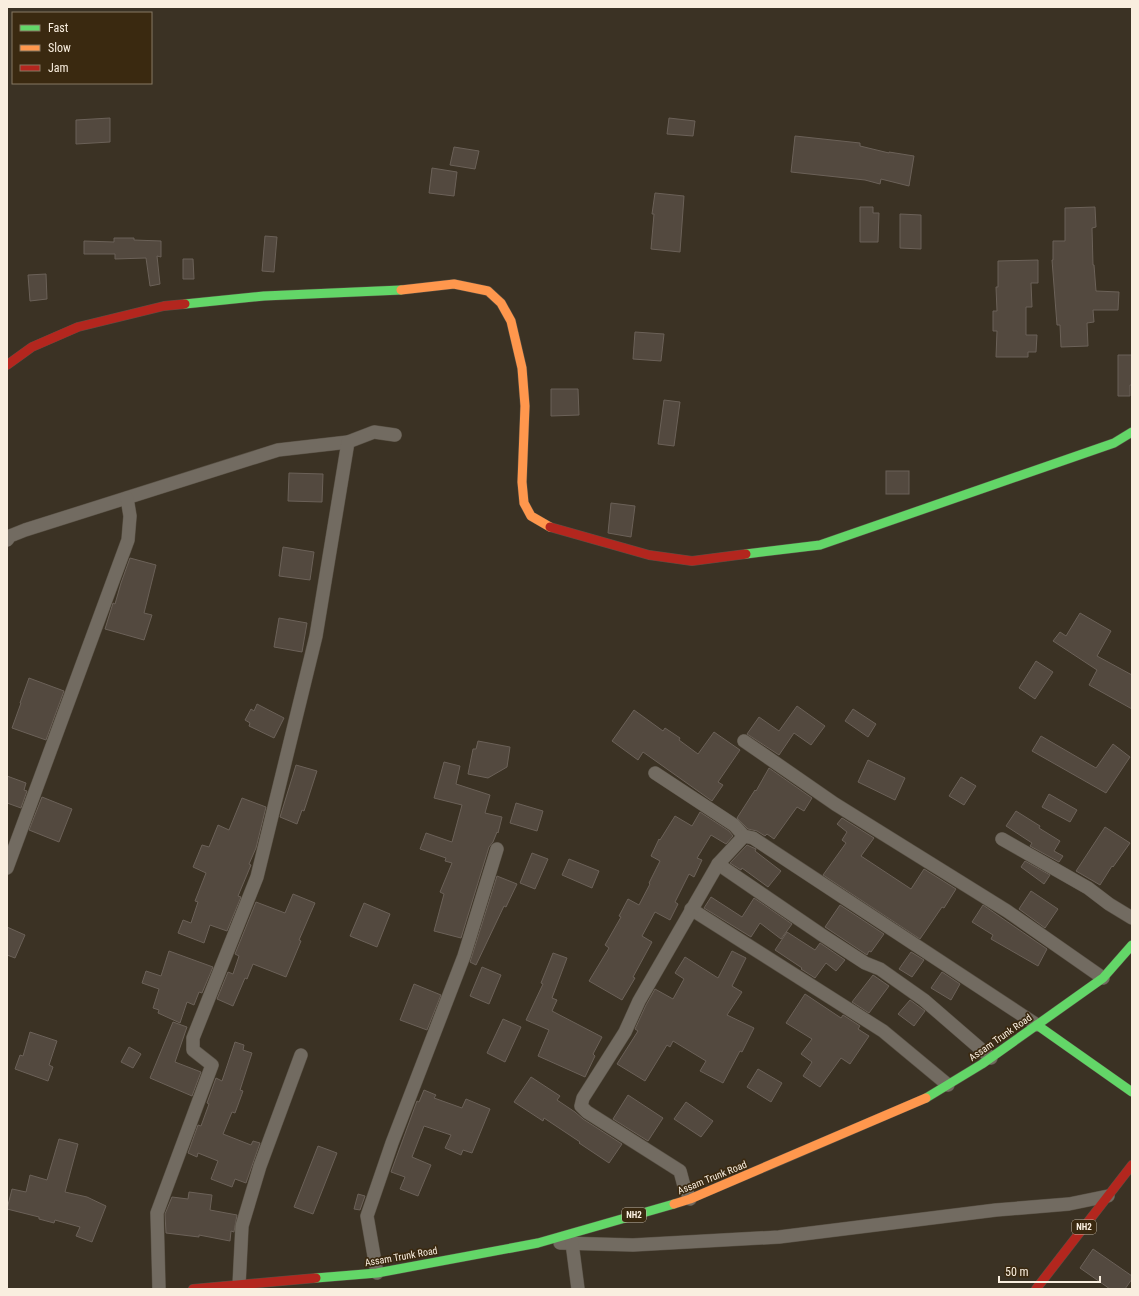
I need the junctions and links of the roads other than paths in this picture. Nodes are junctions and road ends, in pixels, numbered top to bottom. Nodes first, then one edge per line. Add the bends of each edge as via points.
1 (7, 365) edge
2 (1132, 432) edge
3 (396, 436) dead end
4 (348, 442) junction
5 (127, 498) junction
6 (7, 540) edge
7 (744, 741) dead end
8 (655, 773) dead end
9 (744, 836) junction
10 (1002, 839) dead end
11 (498, 849) dead end
12 (718, 864) junction
13 (7, 868) edge
14 (691, 910) junction
15 (1132, 918) edge
16 (1132, 945) edge
17 (1103, 978) junction
18 (1037, 1025) junction
19 (301, 1055) dead end
20 (991, 1058) junction
21 (948, 1085) junction
22 (1132, 1092) edge
23 (1132, 1165) edge
24 (1108, 1196) junction
25 (690, 1199) junction
26 (538, 1242) junction
27 (572, 1243) junction
28 (377, 1273) junction
29 (239, 1285) junction
30 (159, 1289) edge
31 (193, 1289) edge
32 (578, 1289) edge
33 (1036, 1289) edge

1 - 2 main road via 32,347 78,327 164,306 264,296 396,291 454,284 488,291 501,303 511,321 522,368 525,406 522,482 524,503 531,516 551,528 649,555 692,561 820,545 1114,443
3 - 4 street via 374,432
4 - 5 street via 278,450
4 - 30 street via 316,636 257,877 193,1038 193,1050 212,1065 157,1213
5 - 6 street via 25,530 10,536
5 - 13 street via 130,516 128,540
7 - 17 street via 835,804 1007,911
8 - 9 street via 734,825
9 - 12 street
9 - 18 street via 753,838
10 - 15 street via 1088,888
11 - 28 street via 464,956 392,1142 367,1216
12 - 14 street
12 - 20 street via 924,1000
14 - 21 street via 883,1031
14 - 25 street via 639,1001 625,1032 583,1098 581,1106 680,1171
16 - 17 main road, Assam Trunk Road / NH2
17 - 18 main road, Assam Trunk Road / NH2
18 - 20 main road, Assam Trunk Road / NH2
18 - 22 main road
19 - 29 street via 260,1166 242,1226
20 - 21 main road, Assam Trunk Road / NH2
21 - 25 main road, Assam Trunk Road / NH2 via 926,1098
23 - 24 main road, NH2
24 - 27 street via 1069,1204 988,1211 779,1237 633,1245
24 - 33 main road, NH2
25 - 26 main road, Assam Trunk Road / NH2
26 - 27 street
26 - 28 main road, Assam Trunk Road / NH2
27 - 32 street
28 - 29 main road, Assam Trunk Road / NH2
29 - 31 main road, Assam Trunk Road / NH2

